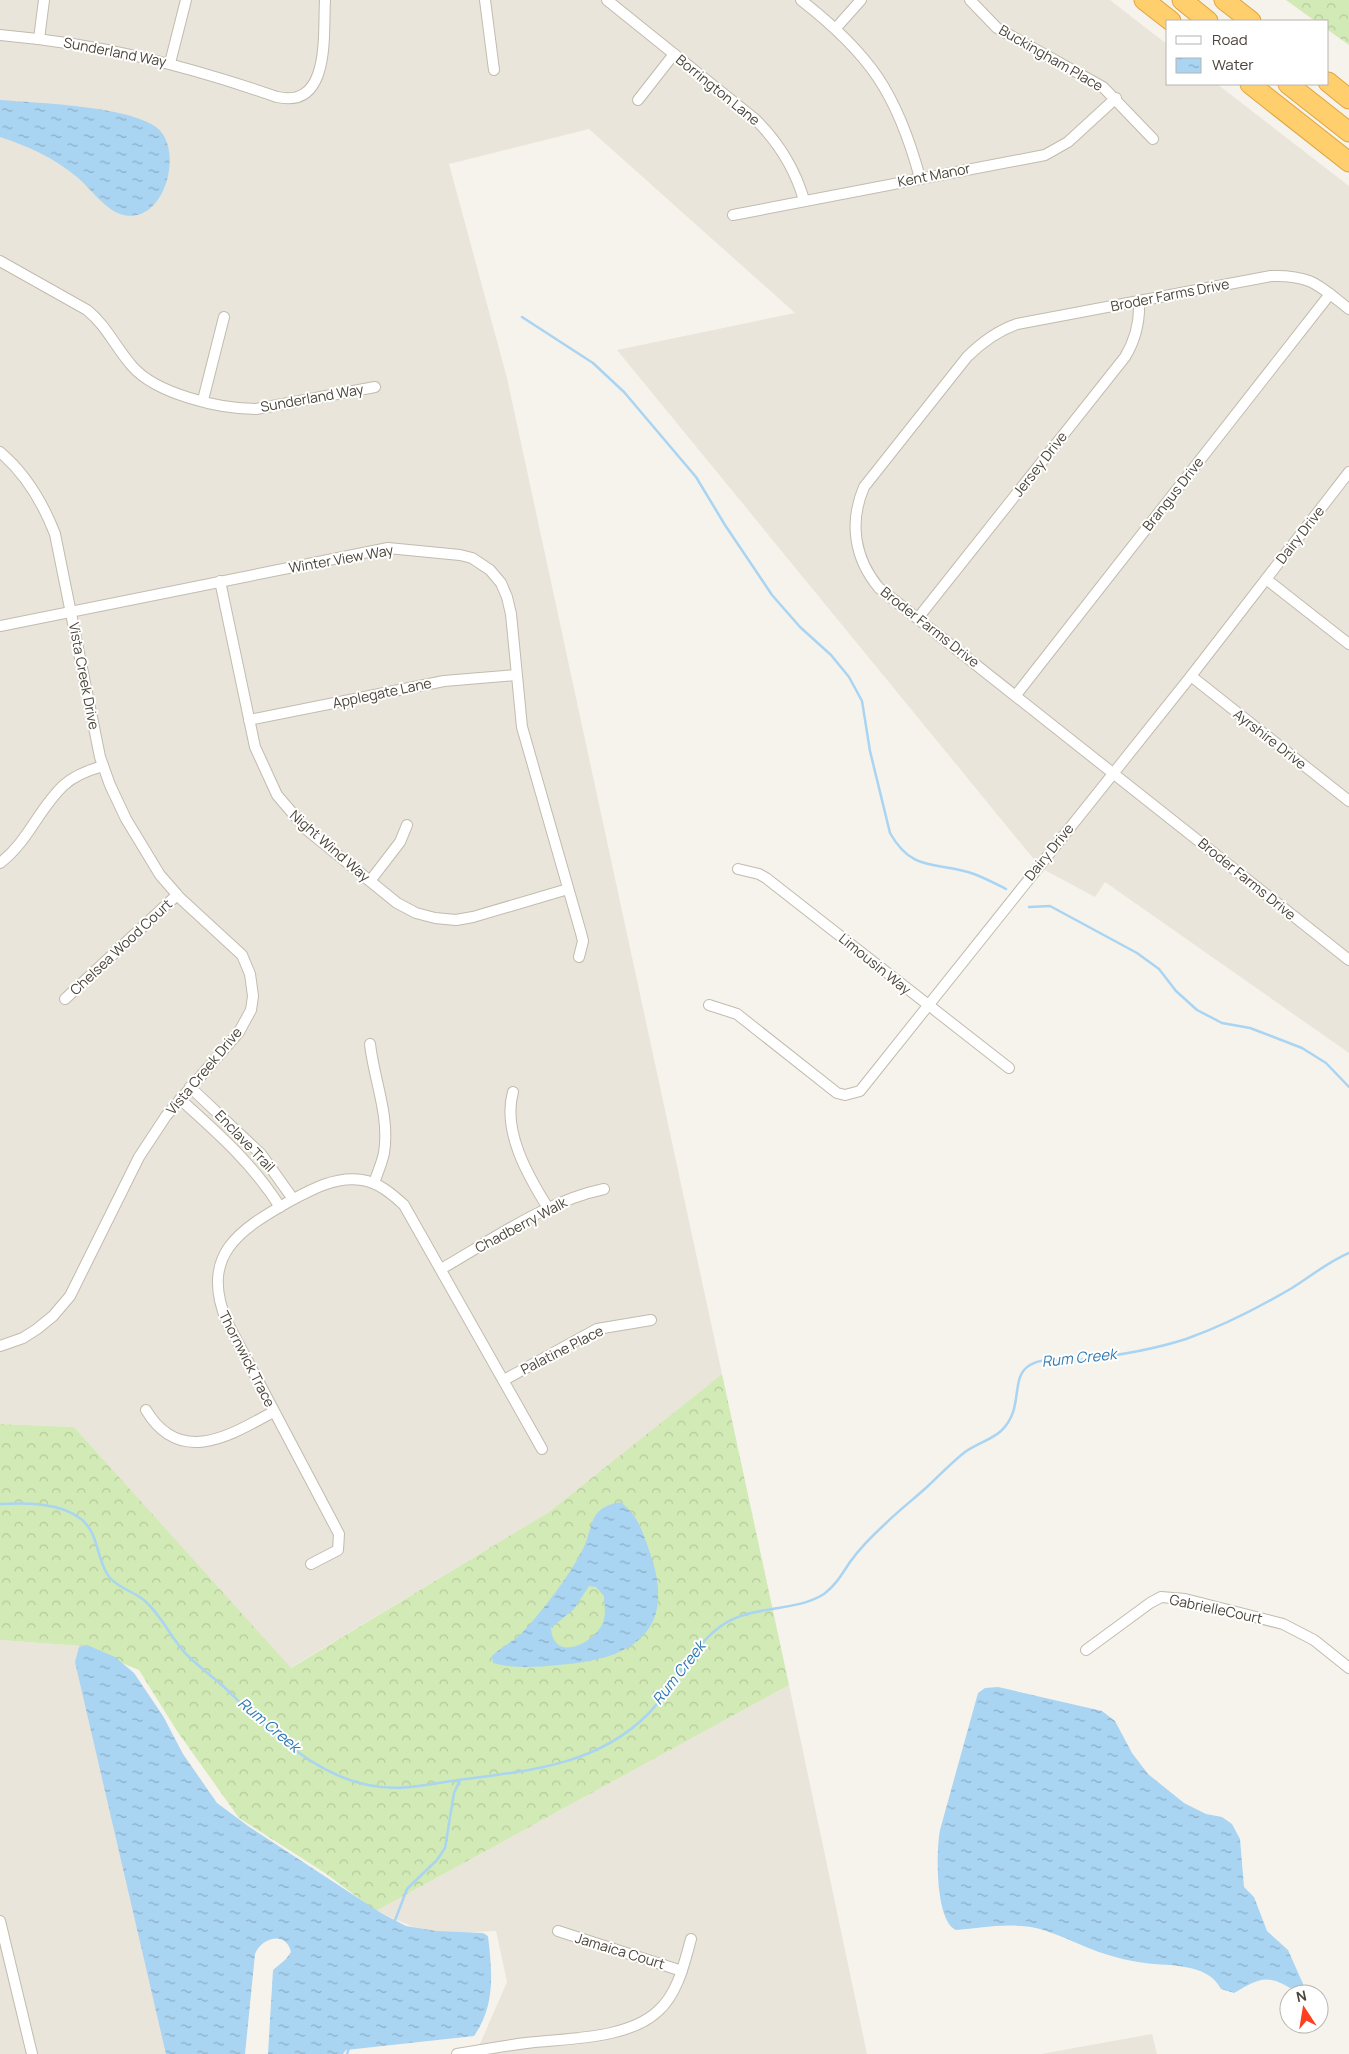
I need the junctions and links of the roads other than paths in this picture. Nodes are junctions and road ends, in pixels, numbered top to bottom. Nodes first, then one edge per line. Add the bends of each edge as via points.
1 (44, 0) edge
2 (186, 0) edge
3 (325, 0) edge
4 (485, 0) edge
5 (607, 0) edge
6 (802, 0) edge
7 (862, 0) edge
8 (970, 0) edge
9 (1144, 0) edge
10 (1182, 0) edge
11 (1224, 0) edge
12 (1170, 20) edge
13 (1207, 20) edge
14 (1250, 20) edge
15 (836, 28) junction
16 (0, 34) edge
17 (39, 39) junction
18 (674, 54) junction
19 (170, 63) junction
20 (494, 70) dead end
21 (1329, 83) edge
22 (1251, 85) edge
23 (1289, 85) edge
24 (1116, 98) junction
25 (1349, 99) edge
26 (638, 100) dead end
27 (1349, 132) edge
28 (1153, 139) dead end
29 (1349, 162) edge
30 (920, 178) junction
31 (804, 200) junction
32 (733, 215) dead end
33 (0, 261) edge
34 (1330, 294) junction
35 (1139, 301) junction
36 (1349, 309) edge
37 (224, 317) dead end
38 (375, 386) dead end
39 (203, 400) junction
40 (0, 452) edge
41 (1349, 472) edge
42 (1266, 579) junction
43 (220, 581) junction
44 (71, 611) junction
45 (918, 618) junction
46 (0, 626) edge
47 (1349, 644) edge
48 (516, 675) junction
49 (1191, 676) junction
50 (1016, 695) junction
51 (250, 720) junction
52 (103, 766) junction
53 (1113, 772) junction
54 (1349, 801) edge
55 (407, 825) dead end
56 (0, 863) edge
57 (738, 869) dead end
58 (370, 880) junction
59 (568, 888) junction
60 (177, 895) junction
61 (579, 957) dead end
62 (1349, 960) edge
63 (65, 1000) dead end
64 (709, 1005) dead end
65 (927, 1006) junction
66 (370, 1044) dead end
67 (1009, 1068) dead end
68 (190, 1088) junction
69 (513, 1092) dead end
70 (180, 1099) junction
71 (246, 1139) junction
72 (238, 1151) junction
73 (374, 1183) junction
74 (604, 1189) dead end
75 (293, 1200) junction
76 (280, 1207) junction
77 (548, 1208) junction
78 (441, 1268) junction
79 (651, 1320) dead end
80 (0, 1346) edge
81 (504, 1380) junction
82 (146, 1410) dead end
83 (274, 1412) junction
84 (542, 1449) dead end
85 (311, 1564) dead end
86 (1086, 1650) dead end
87 (1349, 1668) edge
88 (0, 1921) edge
89 (558, 1931) dead end
90 (691, 1939) dead end
91 (682, 1971) junction
92 (32, 2054) edge
93 (458, 2054) edge

1 - 17 street
2 - 19 street
3 - 19 street, Sunderland Way via 319,74 312,89 302,96 278,97
4 - 20 street
5 - 18 street, Borrington Lane
6 - 15 street
7 - 15 street
8 - 24 street, Buckingham Place via 997,28 1103,87
9 - 12 highway
10 - 13 highway
11 - 14 highway
15 - 30 street via 860,52 896,106 909,136
16 - 17 street, Sunderland Way
17 - 19 street, Sunderland Way via 97,47
18 - 26 street
18 - 31 street, Borrington Lane via 744,109 770,134 794,172
21 - 25 highway
22 - 29 highway
23 - 27 highway
24 - 28 street, Buckingham Place
24 - 30 street, Kent Manor via 1068,142 1045,155
30 - 31 street, Kent Manor
31 - 32 street, Kent Manor
33 - 39 street, Sunderland Way via 87,310 133,368 148,381
34 - 35 street, Broder Farms Drive via 1311,280 1294,275 1271,276
34 - 36 street, Broder Farms Drive
34 - 50 street, Brangus Drive
35 - 45 street, Jersey Drive via 1140,320 1124,358
35 - 45 street, Broder Farms Drive via 1017,324 992,336 967,357 864,487 855,517 863,565 879,588
37 - 39 street
38 - 39 street, Sunderland Way via 256,409
40 - 44 street, Vista Creek Drive via 27,481 46,513 57,543
41 - 42 street, Dairy Drive
42 - 47 street
42 - 49 street, Dairy Drive
43 - 44 street, Winter View Way
43 - 48 street, Winter View Way via 388,548 472,558 490,570 507,597
43 - 51 street, Night Wind Way
44 - 46 street, Winter View Way
44 - 52 street, Vista Creek Drive
45 - 50 street, Broder Farms Drive
48 - 51 street, Applegate Lane via 444,681
48 - 59 street, Winter View Way via 526,743
49 - 53 street, Dairy Drive
49 - 54 street, Ayrshire Drive
50 - 53 street, Broder Farms Drive
51 - 58 street, Night Wind Way via 261,764 286,808 306,829
52 - 56 street via 76,777 64,786 27,836
52 - 60 street, Vista Creek Drive via 126,819 153,864
53 - 62 street, Broder Farms Drive
53 - 65 street, Dairy Drive
55 - 58 street via 400,842
57 - 65 street, Limousin Way via 766,878
58 - 59 street, Night Wind Way via 407,908 446,920 473,917
59 - 61 street, Winter View Way via 583,942
60 - 63 street, Chelsea Wood Court
60 - 68 street, Vista Creek Drive via 242,955 253,989 251,1010 245,1022
64 - 65 street, Dairy Drive via 737,1014 830,1088 844,1094 860,1091
65 - 67 street, Limousin Way
66 - 73 street via 383,1107 385,1139
68 - 70 street, Vista Creek Drive
68 - 71 street, Enclave Trail
69 - 77 street via 510,1108 513,1134 534,1185
70 - 72 street, Enclave Trail
70 - 80 street, Vista Creek Drive via 139,1156 70,1296 55,1315 37,1329
71 - 72 street
71 - 75 street, Enclave Trail via 272,1168
72 - 76 street, Enclave Trail
73 - 75 street, Thornwick Trace via 338,1181
73 - 78 street, Thornwick Trace via 408,1210
74 - 77 street, Chadberry Walk via 575,1196
75 - 76 street, Thornwick Trace
76 - 83 street, Thornwick Trace via 247,1226 231,1244 224,1255 217,1287 226,1322
77 - 78 street, Chadberry Walk
78 - 81 street, Thornwick Trace
79 - 81 street, Palatine Place via 597,1329
81 - 84 street, Thornwick Trace
82 - 83 street via 165,1430 197,1442 225,1437
83 - 85 street, Thornwick Trace via 339,1534 338,1550
86 - 87 street, GabrielleCourt via 1161,1597 1185,1599 1283,1624 1314,1640
88 - 92 street
89 - 91 street, Jamaica Court
90 - 91 street
91 - 93 street via 671,1996 658,2011 624,2030

